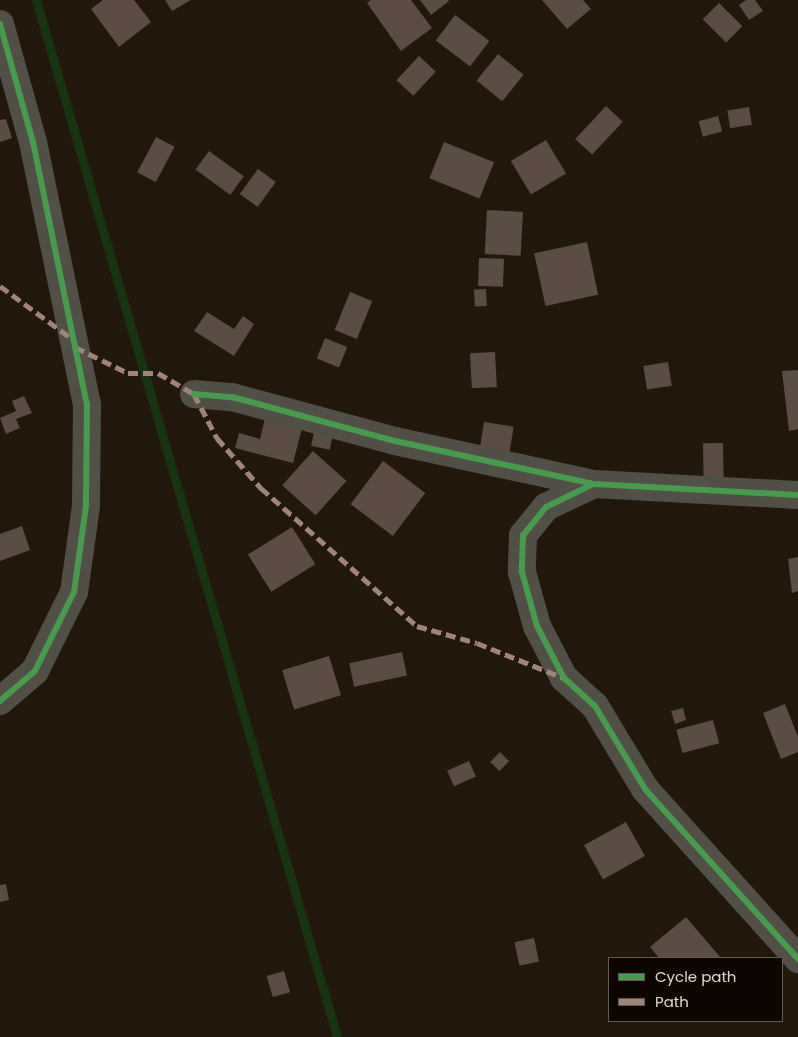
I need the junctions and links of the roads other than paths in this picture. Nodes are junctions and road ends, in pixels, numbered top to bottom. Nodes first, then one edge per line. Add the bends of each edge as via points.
1 (0, 24) edge
2 (194, 394) dead end
3 (594, 484) junction
4 (798, 495) edge
5 (0, 700) edge
6 (798, 959) edge

1 - 5 street via 33,142 87,404 86,506 74,592 34,671
2 - 3 street via 232,396 394,441
3 - 4 street
3 - 6 street via 546,507 523,535 522,572 537,626 564,678 595,706 645,789

